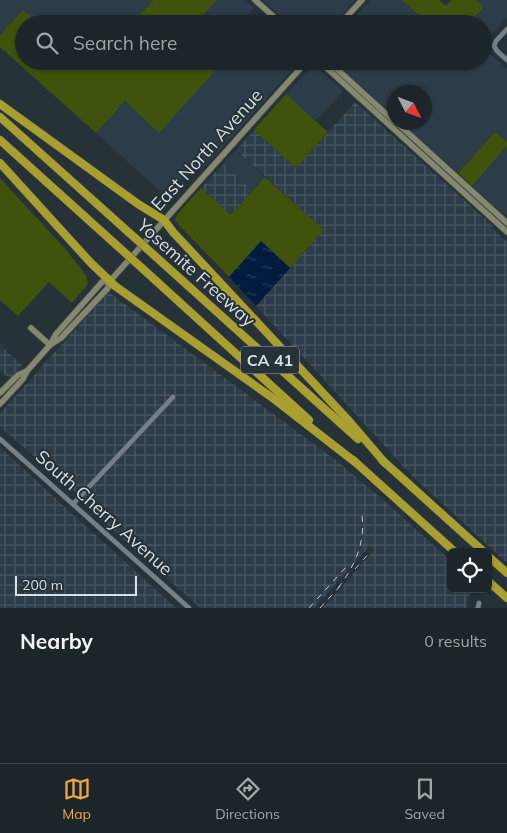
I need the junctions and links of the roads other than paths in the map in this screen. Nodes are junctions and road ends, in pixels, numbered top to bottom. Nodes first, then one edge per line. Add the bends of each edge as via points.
1 (255, 0) edge
2 (362, 0) edge
3 (272, 15) edge
4 (348, 15) edge
5 (507, 29) edge
6 (507, 60) edge
7 (299, 70) edge
8 (329, 70) edge
9 (338, 70) edge
10 (0, 104) edge
11 (387, 115) edge
12 (0, 117) edge
13 (404, 130) edge
14 (0, 140) edge
15 (0, 163) edge
16 (164, 220) junction
17 (507, 223) edge
18 (507, 232) edge
19 (110, 281) junction
20 (31, 328) dead end
21 (50, 345) junction
22 (26, 371) junction
23 (0, 393) edge
24 (173, 397) dead end
25 (0, 404) edge
26 (0, 439) edge
27 (355, 462) junction
28 (386, 463) junction
29 (73, 504) junction
30 (451, 548) edge
31 (480, 548) edge
32 (492, 560) edge
33 (507, 573) edge
34 (492, 585) edge
35 (507, 598) edge
36 (189, 608) edge

1 - 3 street
2 - 4 street
5 - 6 street via 494,46
7 - 16 street, East North Avenue
8 - 18 street
9 - 11 street
10 - 16 highway
12 - 28 highway, Yosemite Freeway / CA 41, bridge
13 - 17 street
14 - 27 highway, Yosemite Freeway / CA 41, bridge
15 - 19 highway
16 - 19 street, East North Avenue
16 - 28 highway
19 - 21 street, East North Avenue via 102,282
19 - 27 highway via 274,399
20 - 21 street
21 - 22 street, East North Avenue
22 - 23 street, East North Avenue
22 - 25 street, East North Avenue via 23,379
24 - 29 street
26 - 29 street, South Cherry Avenue
27 - 30 highway, Yosemite Freeway / CA 41
28 - 31 highway, Yosemite Freeway / CA 41
29 - 36 street, South Cherry Avenue
32 - 33 highway
34 - 35 highway

